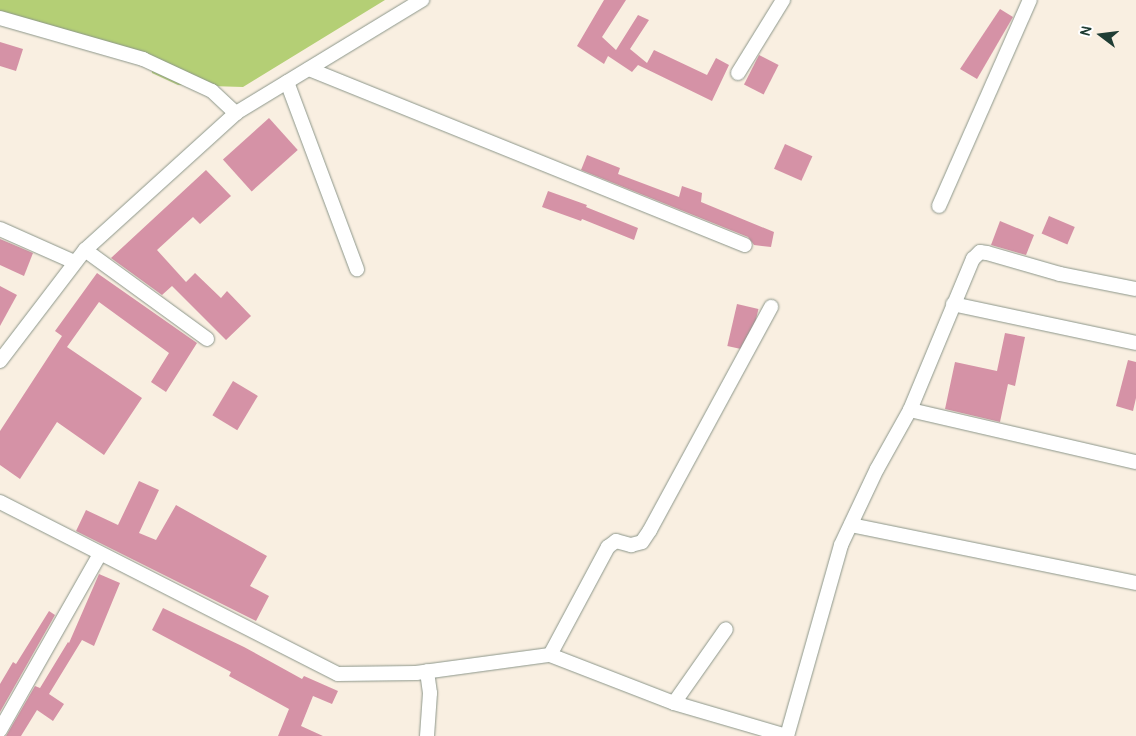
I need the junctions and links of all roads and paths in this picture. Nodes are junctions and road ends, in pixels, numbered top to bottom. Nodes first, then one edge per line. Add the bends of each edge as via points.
1 (422, 0) edge
2 (783, 0) edge
3 (1030, 0) edge
4 (0, 18) edge
5 (309, 69) junction
6 (738, 73) dead end
7 (287, 82) junction
8 (236, 113) junction
9 (939, 206) dead end
10 (0, 229) edge
11 (745, 245) dead end
12 (85, 250) junction
13 (74, 262) junction
14 (357, 269) dead end
15 (1136, 289) edge
16 (954, 304) junction
17 (772, 307) dead end
18 (207, 339) dead end
19 (1136, 343) edge
20 (0, 361) edge
21 (910, 410) junction
22 (1136, 462) edge
23 (0, 502) edge
24 (851, 525) junction
25 (100, 554) junction
26 (1136, 583) edge
27 (726, 629) dead end
28 (550, 655) junction
29 (427, 671) junction
30 (674, 703) junction
31 (0, 730) edge
32 (427, 736) edge
33 (787, 736) edge

1 - 5 street
2 - 6 street
3 - 9 street
4 - 8 street via 143,59 212,91
5 - 7 street
5 - 11 street
7 - 8 street
7 - 14 street
8 - 12 street
10 - 13 street
12 - 13 street
12 - 18 street
13 - 20 street
15 - 16 street via 1060,274 980,252 973,259
16 - 19 street
16 - 21 street
17 - 28 street via 650,530 642,542 616,541 608,547
21 - 22 street
21 - 24 street
23 - 25 street
24 - 26 street
24 - 33 street via 841,545
25 - 29 street via 338,674
25 - 31 street
27 - 30 street
28 - 29 street
28 - 30 street
29 - 32 street via 430,693
30 - 33 street

